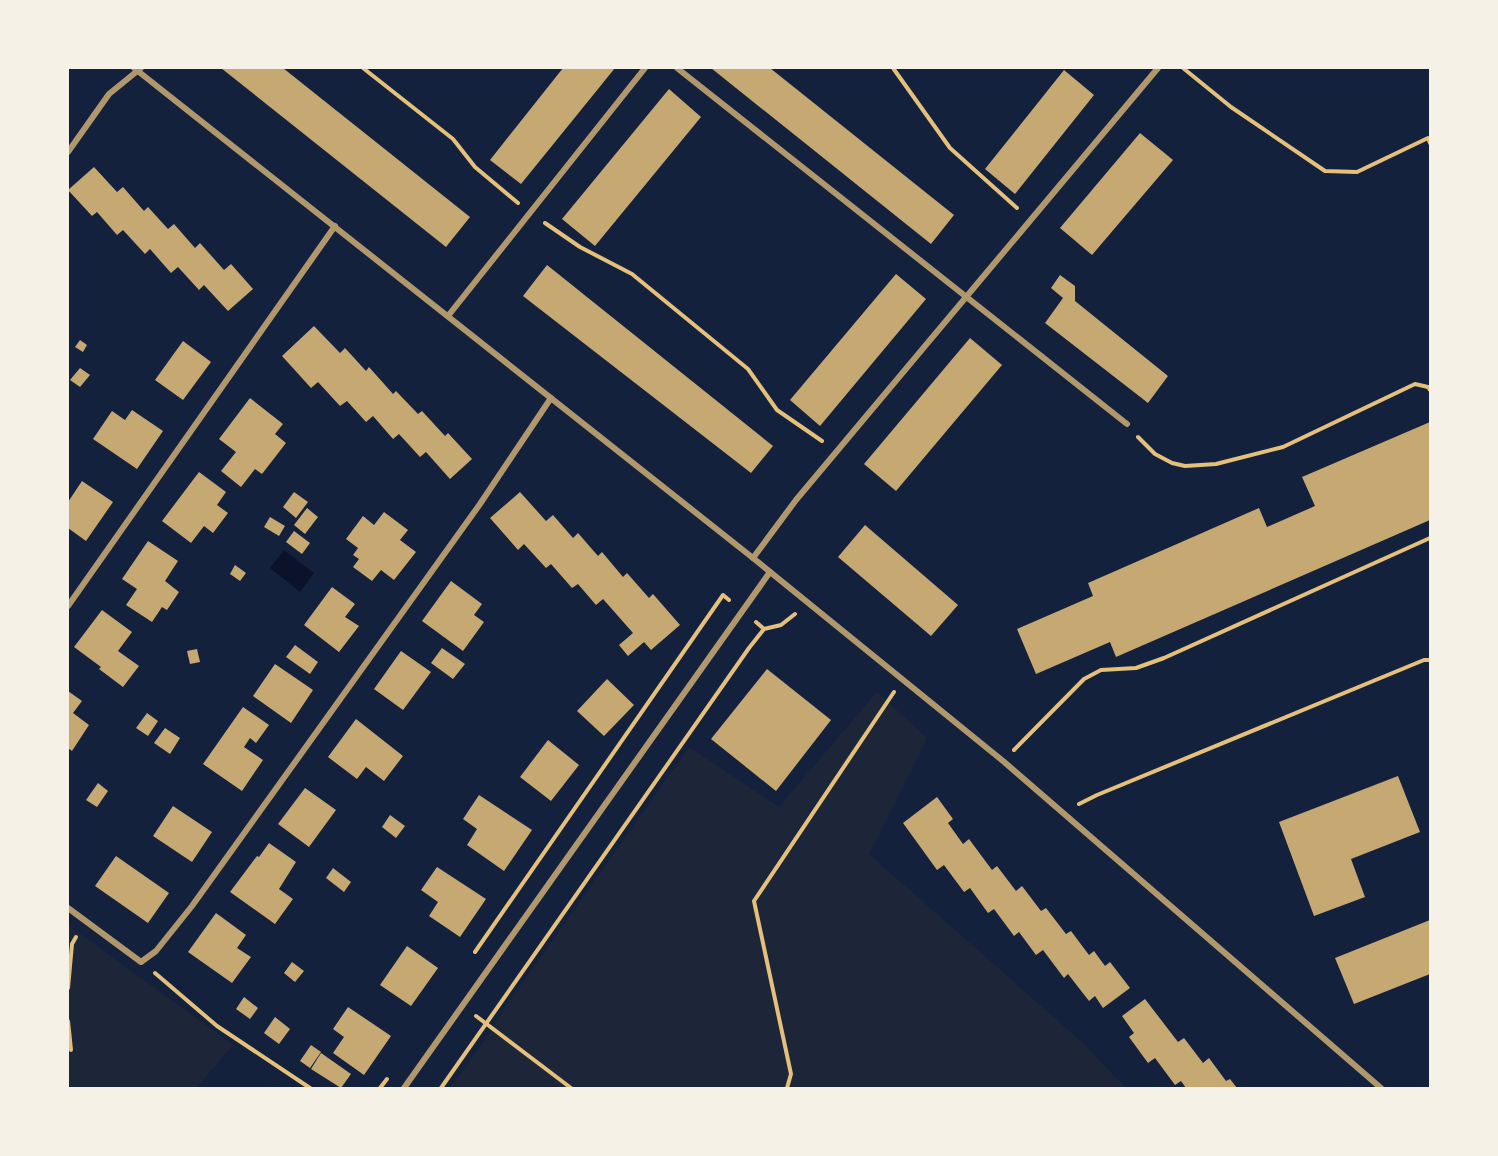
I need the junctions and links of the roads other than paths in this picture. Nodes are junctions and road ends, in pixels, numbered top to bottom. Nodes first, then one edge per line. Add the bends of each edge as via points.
1 (138, 68) edge
2 (645, 68) edge
3 (677, 68) edge
4 (1158, 68) edge
5 (68, 152) edge
6 (335, 226) junction
7 (967, 297) junction
8 (448, 316) junction
9 (551, 398) junction
10 (1127, 424) road end
11 (753, 558) junction
12 (770, 572) junction
13 (68, 606) edge
14 (68, 908) edge
15 (404, 1089) edge
16 (1381, 1089) edge

1 - 5 street via 109,94
1 - 6 street
2 - 8 street
3 - 7 street
4 - 7 street
6 - 8 street
6 - 13 street
7 - 10 street
7 - 11 street via 796,500
8 - 9 street
9 - 11 street
9 - 14 street via 466,523 156,951 141,962
11 - 12 street
12 - 15 street
12 - 16 street via 1003,761

